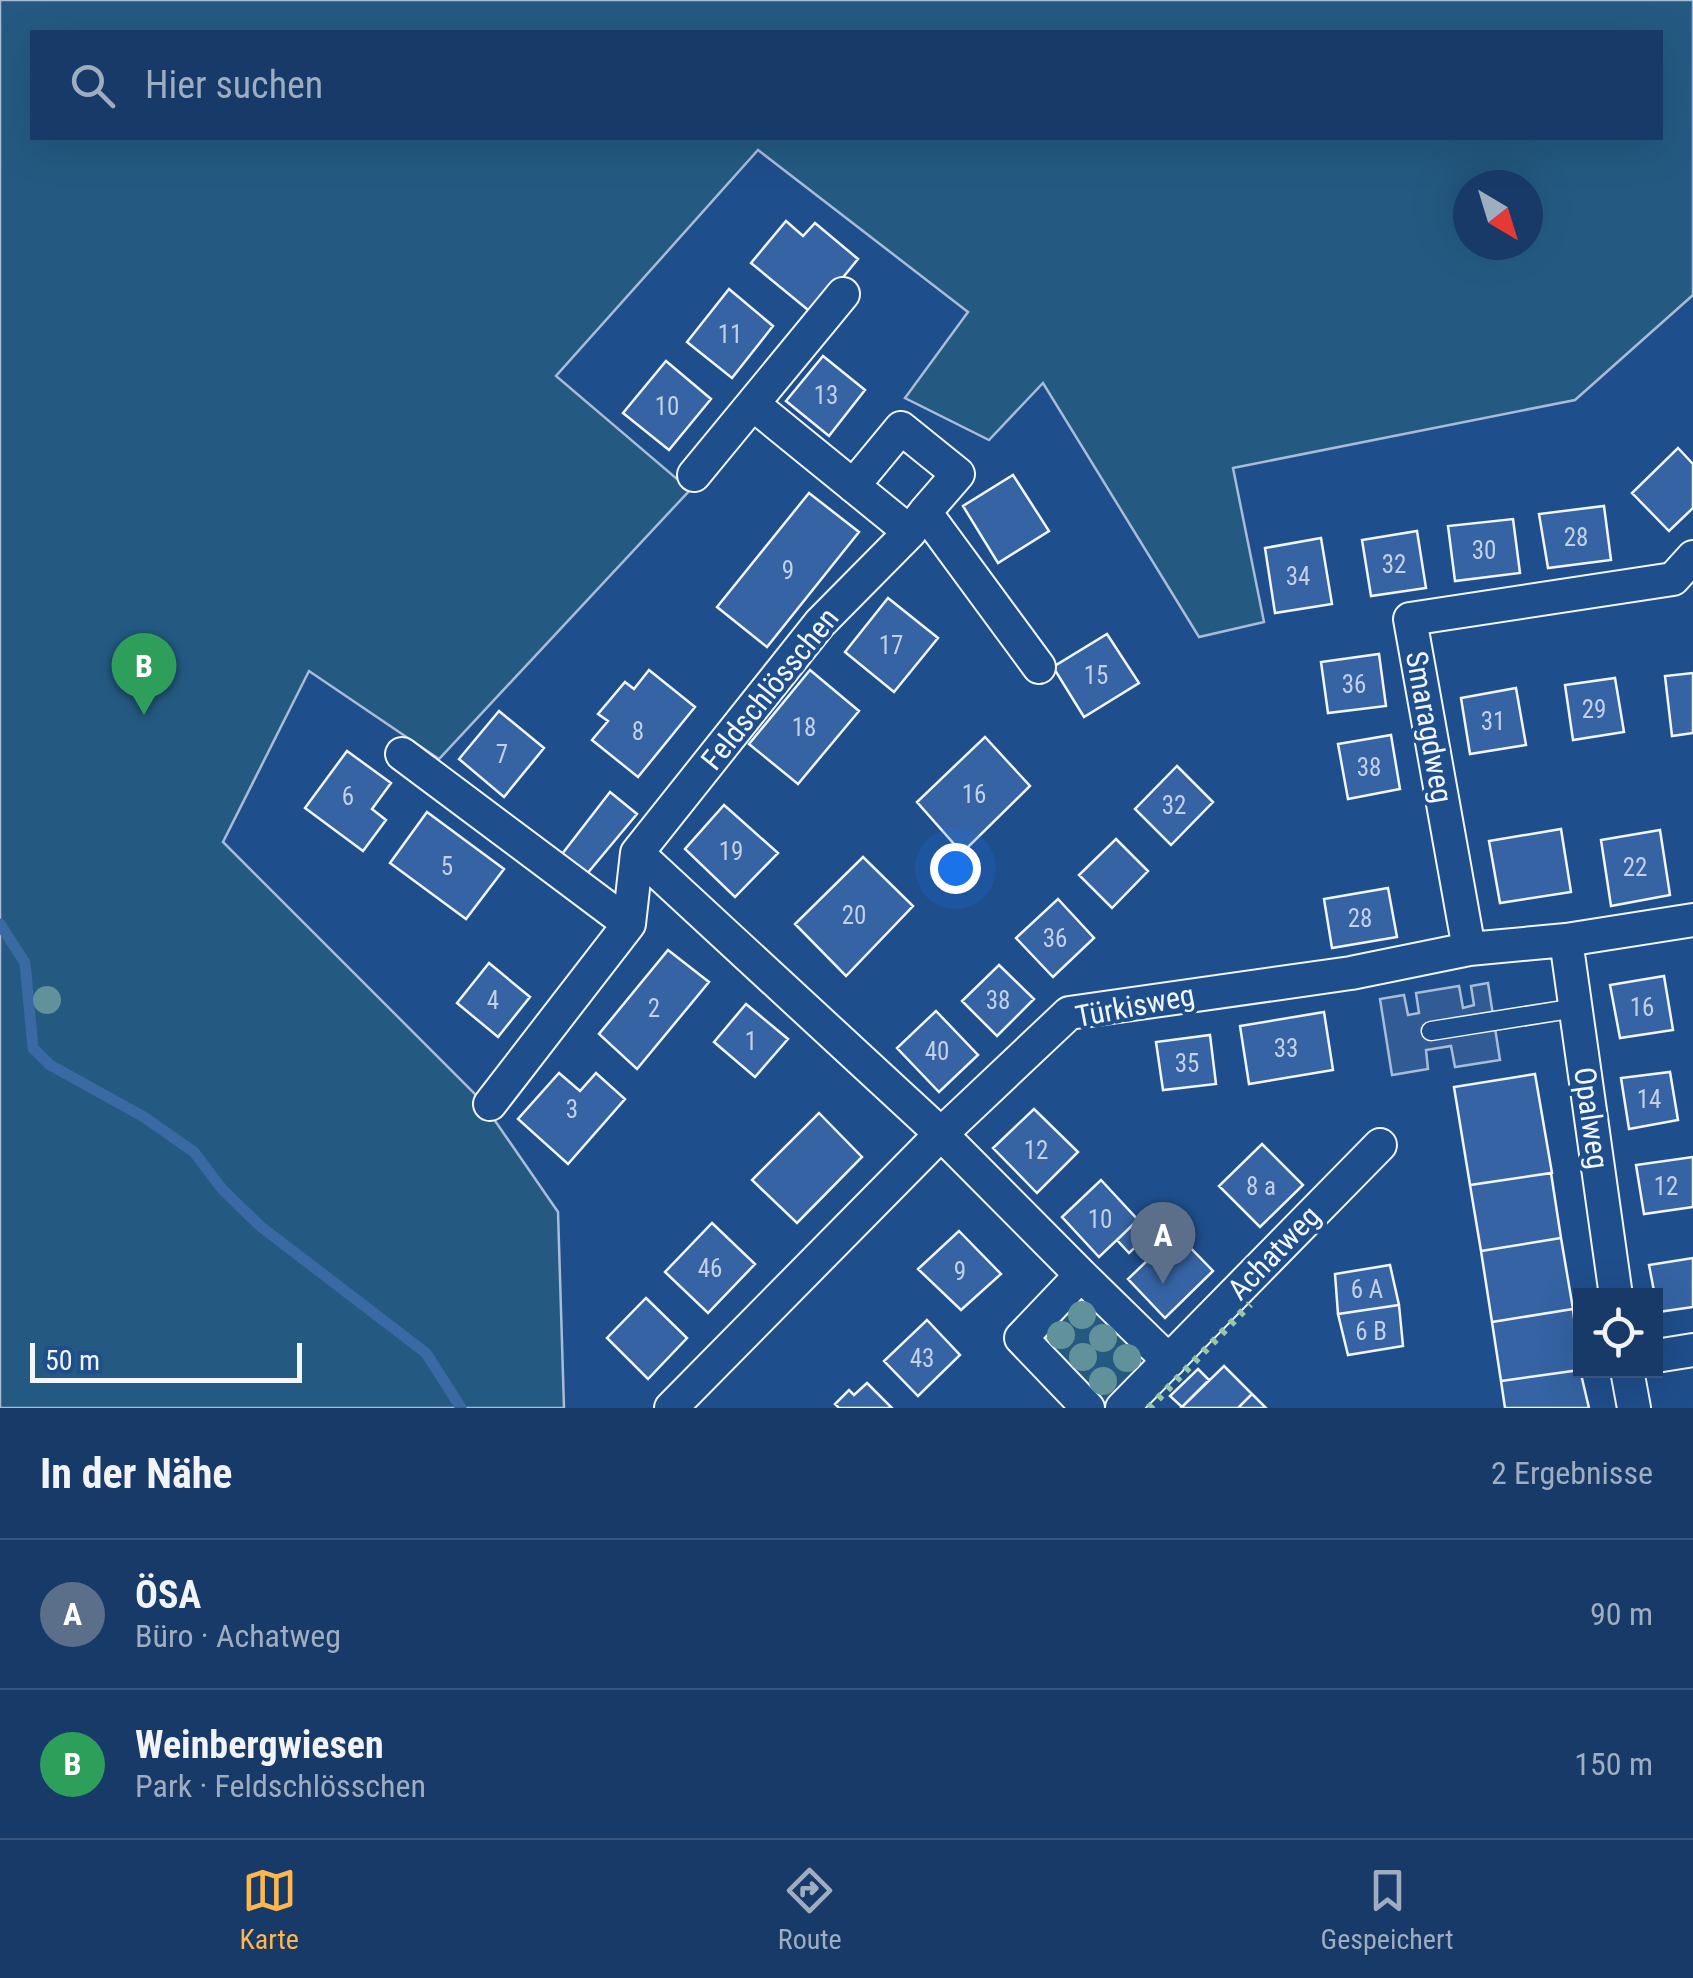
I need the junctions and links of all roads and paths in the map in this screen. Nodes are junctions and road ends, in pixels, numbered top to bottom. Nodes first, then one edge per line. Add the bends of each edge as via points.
1 (843, 294) dead end
2 (754, 405) junction
3 (694, 475) dead end
4 (853, 486) junction
5 (917, 522) junction
6 (1693, 557) edge
7 (1038, 667) dead end
8 (402, 754) dead end
9 (637, 853) junction
10 (1693, 920) edge
11 (629, 924) junction
12 (1566, 940) junction
13 (1469, 949) junction
14 (1576, 1008) junction
15 (1431, 1031) dead end
16 (490, 1104) dead end
17 (941, 1134) junction
18 (1380, 1145) dead end
19 (1081, 1275) junction
20 (1615, 1288) edge
21 (1693, 1350) edge
22 (1663, 1355) edge
23 (1168, 1360) junction
24 (1628, 1378) edge
25 (671, 1408) edge
26 (1088, 1408) edge
27 (1122, 1408) edge
28 (1634, 1408) edge

1 - 2 street
2 - 3 street
2 - 4 street
4 - 5 street
4 - 5 street, Feldschlösschen via 901,428 958,474
5 - 7 street
5 - 9 street, Feldschlösschen via 820,623
6 - 13 street, Smaragdweg via 1673,579 1410,619
8 - 11 street
9 - 11 street
9 - 17 street
10 - 12 street, Türkisweg
11 - 16 street
12 - 13 street, Türkisweg
12 - 14 street, Opalweg
13 - 17 street, Türkisweg via 1350,973 1069,1012
14 - 15 lane
14 - 20 street, Opalweg
17 - 19 street
17 - 25 street, Türkisweg
18 - 23 street, Achatweg
19 - 23 street
19 - 26 street via 1021,1338
21 - 22 street
23 - 27 street, Achatweg
24 - 28 street

